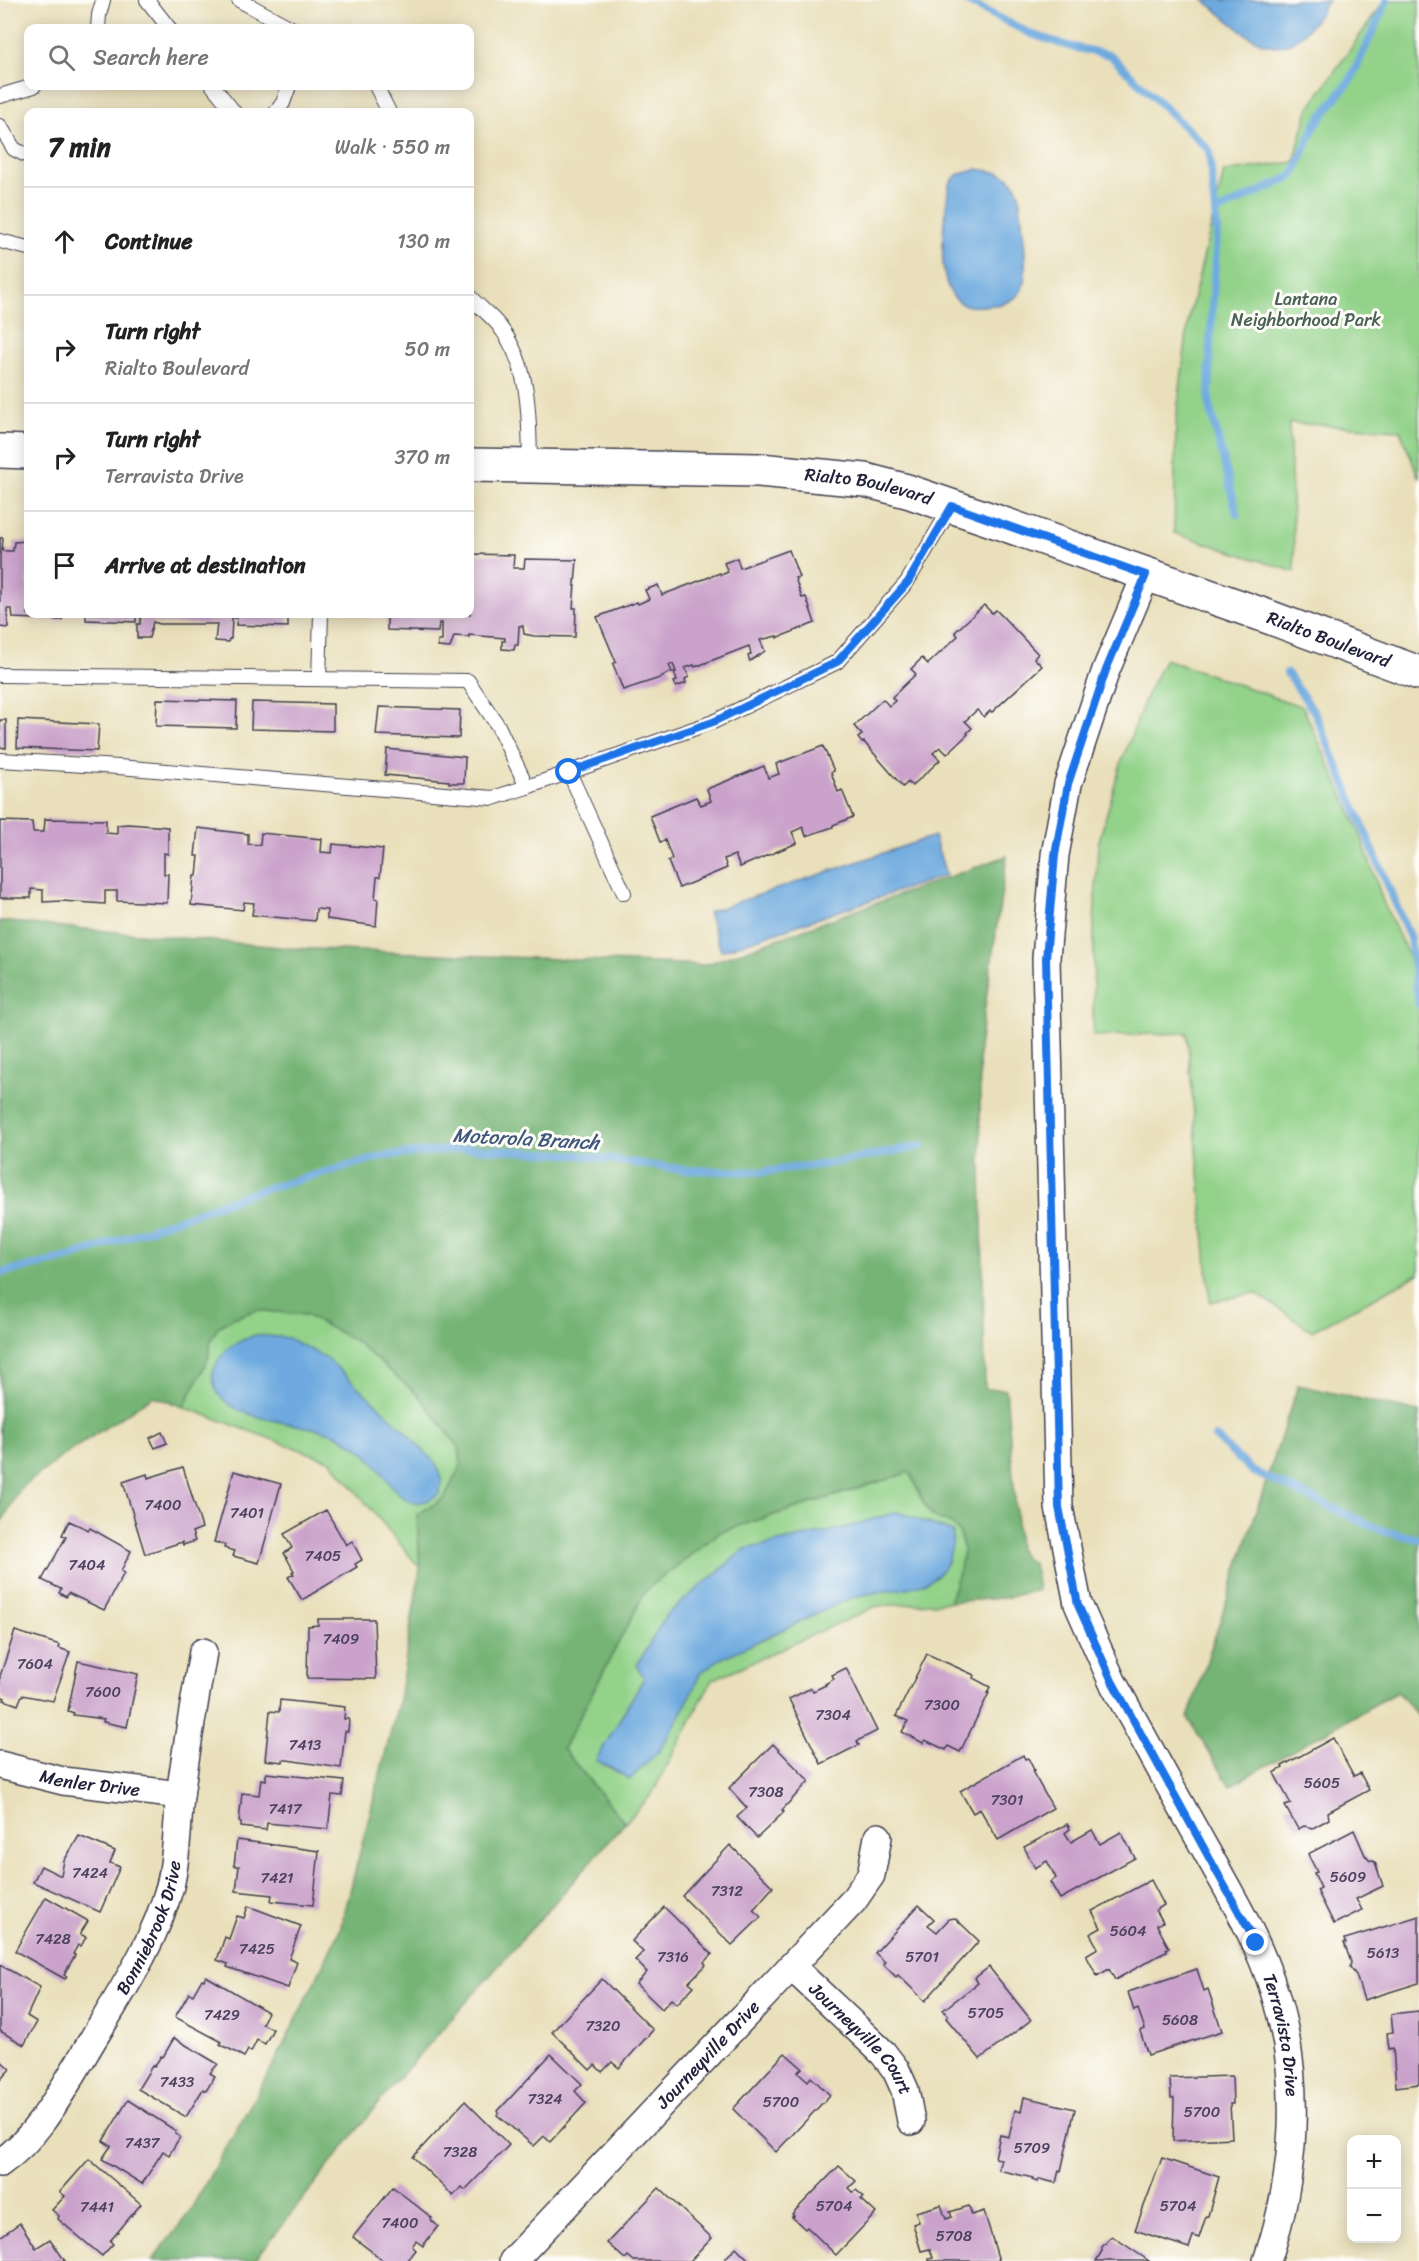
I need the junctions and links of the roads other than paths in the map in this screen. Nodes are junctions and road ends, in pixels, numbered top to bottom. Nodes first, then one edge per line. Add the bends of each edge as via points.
1 (103, 0) edge
2 (147, 0) edge
3 (240, 0) edge
4 (98, 24) edge
5 (166, 24) edge
6 (284, 24) edge
7 (24, 89) edge
8 (216, 90) edge
9 (288, 90) edge
10 (378, 90) edge
11 (0, 96) edge
12 (231, 108) edge
13 (279, 108) edge
14 (387, 108) edge
15 (0, 126) edge
16 (24, 154) edge
17 (0, 241) edge
18 (24, 247) edge
19 (474, 301) edge
20 (0, 451) edge
21 (24, 452) edge
22 (474, 465) edge
23 (530, 466) junction
24 (952, 506) junction
25 (1146, 575) junction
26 (321, 618) edge
27 (1419, 673) edge
28 (0, 675) edge
29 (319, 679) junction
30 (0, 760) edge
31 (569, 772) junction
32 (527, 787) junction
33 (624, 893) dead end
34 (202, 1652) dead end
35 (0, 1765) edge
36 (180, 1795) junction
37 (878, 1837) dead end
38 (792, 1967) junction
39 (911, 2121) dead end
40 (0, 2163) edge
41 (523, 2257) edge
42 (1267, 2261) edge

1 - 4 lane
2 - 5 lane
3 - 6 lane
7 - 11 lane
8 - 12 lane
9 - 13 lane
10 - 14 lane
15 - 16 lane via 14,149
17 - 18 lane
19 - 23 lane via 499,325 519,359 528,406
20 - 21 street
22 - 23 street, Rialto Boulevard
23 - 24 street, Rialto Boulevard via 759,470 818,475 865,480
24 - 25 street, Rialto Boulevard
24 - 31 lane via 908,582 837,662 713,722
25 - 27 street, Rialto Boulevard
25 - 42 street, Terravista Drive via 1106,670 1068,784 1051,891 1046,958 1059,1507 1078,1605 1094,1643 1256,1943 1275,1995 1293,2095 1292,2147
26 - 29 lane
28 - 29 lane
29 - 32 lane via 468,681 498,726
30 - 32 lane via 493,798
31 - 32 lane
31 - 33 lane
34 - 36 street, Bonniebrook Drive
35 - 36 street, Menler Drive via 63,1781
36 - 40 street, Bonniebrook Drive via 171,1884 147,1946 39,2126
37 - 38 street, Journeyville Drive via 871,1875 854,1901
38 - 39 street, Journeyville Court via 883,2053 905,2090
38 - 41 street, Journeyville Drive

